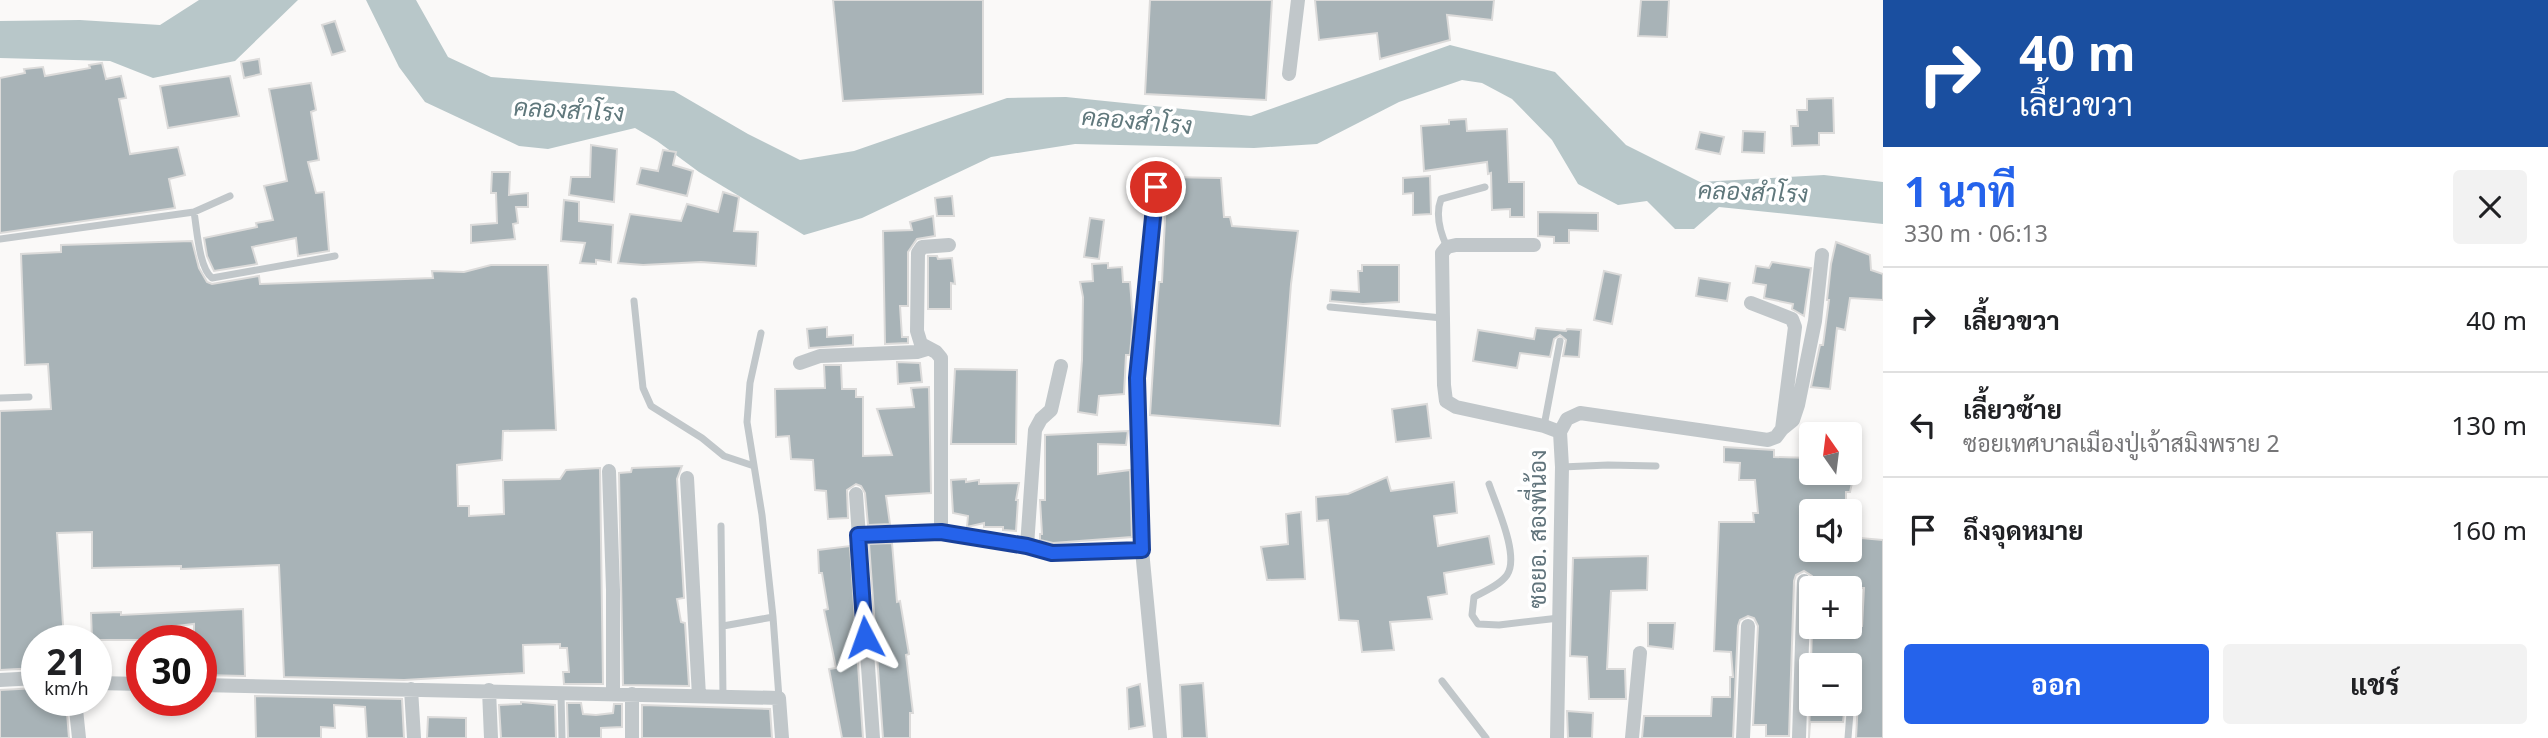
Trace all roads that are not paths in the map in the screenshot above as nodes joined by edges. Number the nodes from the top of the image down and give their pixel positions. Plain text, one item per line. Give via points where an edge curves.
1 (1298, 0) edge
2 (1289, 74) dead end
3 (1156, 187) dead end
4 (1485, 187) dead end
5 (230, 196) dead end
6 (194, 212) junction
7 (0, 239) edge
8 (949, 245) dead end
9 (1534, 245) dead end
10 (1447, 247) junction
11 (1822, 255) dead end
12 (335, 256) dead end
13 (634, 301) dead end
14 (1751, 303) dead end
15 (1330, 307) dead end
16 (1442, 318) junction
17 (761, 333) dead end
18 (1560, 341) dead end
19 (927, 349) junction
20 (800, 363) dead end
21 (1061, 366) dead end
22 (29, 397) dead end
23 (0, 398) edge
24 (1544, 426) junction
25 (1782, 429) junction
26 (1560, 432) junction
27 (754, 466) junction
28 (1656, 466) dead end
29 (1562, 467) junction
30 (609, 471) dead end
31 (687, 478) dead end
32 (1489, 484) dead end
33 (856, 494) dead end
34 (720, 527) dead end
35 (941, 532) junction
36 (858, 535) junction
37 (1027, 546) junction
38 (1142, 550) junction
39 (773, 617) junction
40 (1559, 618) junction
41 (723, 626) junction
42 (1748, 626) dead end
43 (1802, 639) edge
44 (1640, 653) dead end
45 (21, 679) edge
46 (0, 680) edge
47 (1442, 681) dead end
48 (217, 685) edge
49 (411, 689) junction
50 (489, 690) junction
51 (561, 691) junction
52 (613, 693) junction
53 (632, 694) junction
54 (699, 696) junction
55 (723, 697) junction
56 (779, 698) junction
57 (77, 716) edge
58 (1850, 716) edge
59 (79, 738) edge
60 (414, 738) edge
61 (491, 738) edge
62 (562, 738) edge
63 (632, 738) edge
64 (782, 738) edge
65 (873, 738) edge
66 (1160, 738) edge
67 (1486, 738) edge
68 (1557, 738) edge
69 (1632, 738) edge
70 (1743, 738) edge
71 (1799, 738) edge
72 (1849, 738) edge

1 - 2 street
3 - 38 street via 1137,378
4 - 10 lane via 1441,199 1438,217
5 - 6 lane
6 - 7 lane
6 - 12 lane via 203,264 212,278
8 - 19 street via 922,247 918,253 917,331
9 - 10 street
10 - 16 street, ซอยอ. สองพี่น้อง via 1441,253
11 - 25 street via 1815,321 1798,405 1793,419
13 - 27 lane via 643,388 651,406 724,456
14 - 25 street via 1792,319 1796,327
15 - 16 lane
16 - 24 street, ซอยอ. สองพี่น้อง via 1446,401
17 - 27 lane via 747,422
18 - 24 lane
19 - 20 street via 820,356
19 - 35 street via 941,358
21 - 37 street via 1051,410 1035,430
22 - 23 lane
24 - 26 street, ซอยอ. สองพี่น้อง
25 - 26 street via 1768,439 1580,413 1567,419
26 - 29 street, ซอยอ. สองพี่น้อง
27 - 39 lane
28 - 29 lane
29 - 40 street, ซอยอ. สองพี่น้อง
30 - 52 street
31 - 54 street
32 - 40 lane via 1506,530 1511,562 1507,575 1474,597 1472,615 1479,624 1500,625
33 - 36 street
34 - 41 lane
35 - 36 street
35 - 37 street
36 - 65 street
37 - 38 street via 1052,553
38 - 66 street
39 - 41 lane
39 - 56 lane
40 - 68 street, ซอยอ. สองพี่น้อง
41 - 55 lane
42 - 70 street
43 - 71 street
44 - 69 street
45 - 46 street
47 - 67 lane
48 - 49 street
49 - 50 street
49 - 60 street
50 - 51 street
50 - 61 street
51 - 52 street
51 - 62 lane
52 - 53 street
53 - 54 street
53 - 63 street
54 - 55 street
55 - 56 street
56 - 64 street
57 - 59 street
58 - 72 lane

